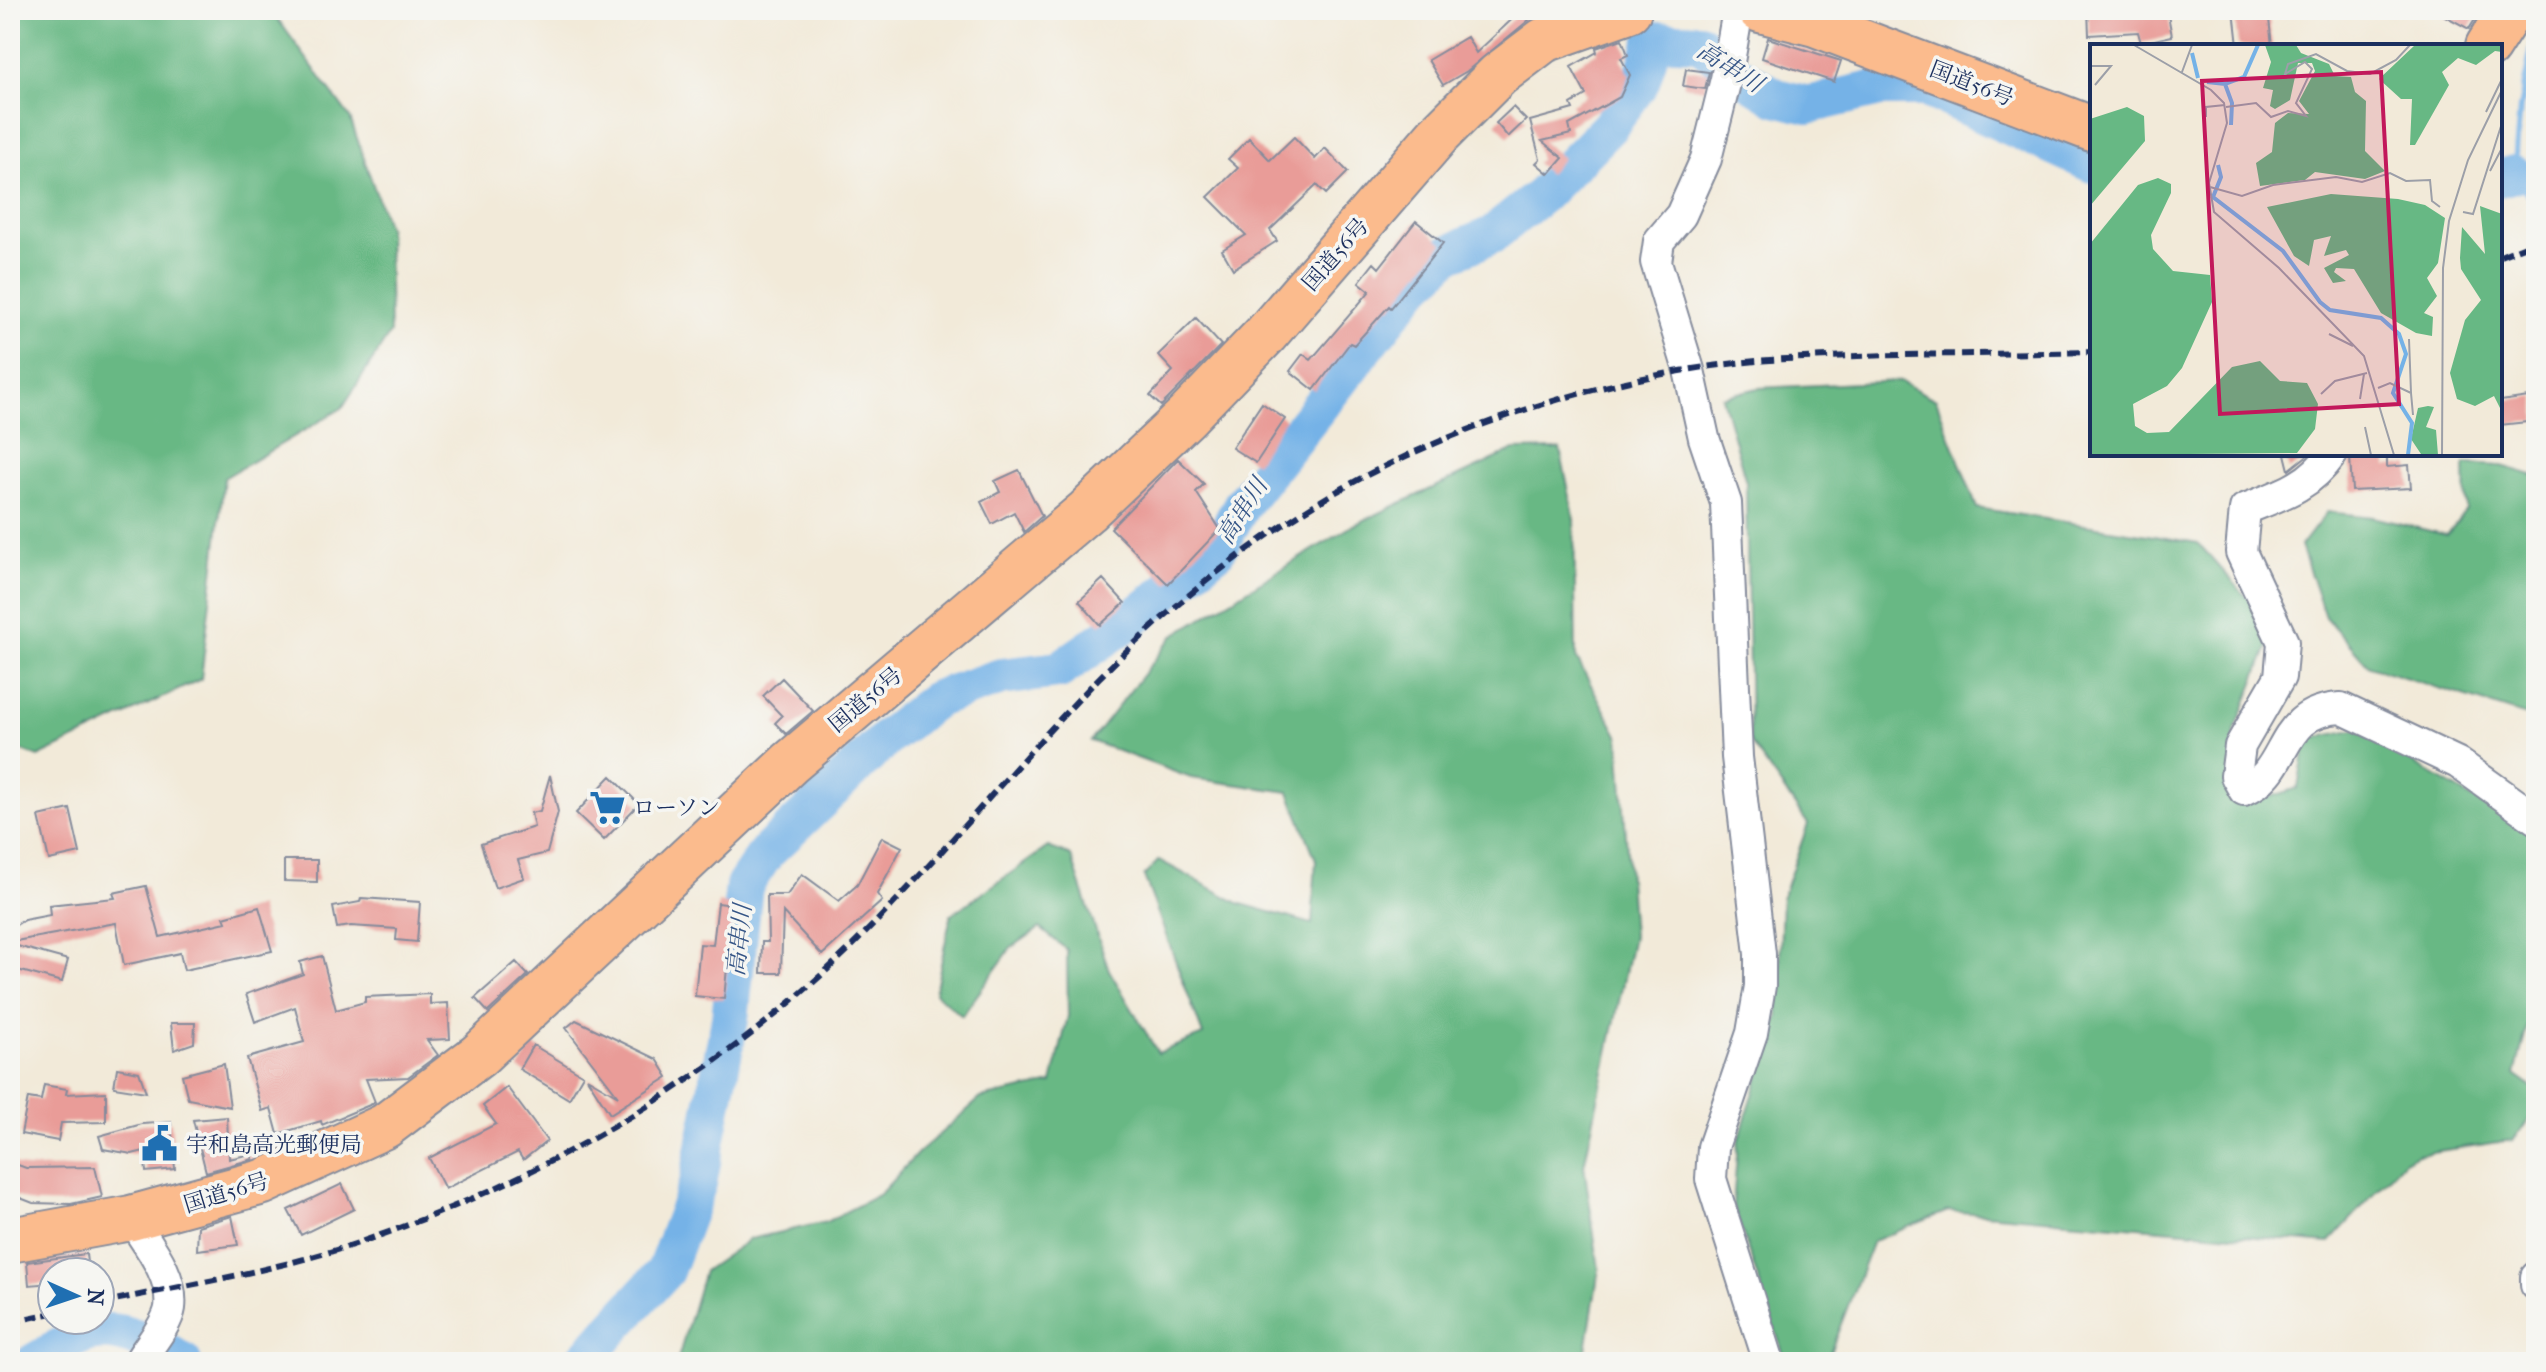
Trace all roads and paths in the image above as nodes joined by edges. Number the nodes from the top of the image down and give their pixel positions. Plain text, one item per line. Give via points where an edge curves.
1 (1629, 10) edge
2 (1738, 10) edge
3 (2511, 10) edge
4 (1746, 26) edge
5 (2489, 44) edge
6 (2090, 128) edge
7 (2331, 456) edge
8 (2536, 819) edge
9 (131, 1218) junction
10 (10, 1240) edge
11 (2536, 1277) edge
12 (2536, 1285) edge
13 (146, 1350) edge
14 (1769, 1362) edge

1 - 9 highway, 国道56号 via 1544,40 1498,75 1186,417 1087,511 790,763 479,1055 385,1126 339,1149 263,1182
2 - 4 street
3 - 5 highway
4 - 6 highway, 国道56号 via 1815,24
4 - 14 street via 1706,159 1681,215 1659,241 1656,262 1726,503 1737,757 1760,986 1752,1033 1713,1147 1711,1179
7 - 8 street via 2298,490 2245,509 2241,552 2283,642 2280,677 2240,746 2236,776 2244,790 2259,784 2300,720 2341,708 2458,763
9 - 10 highway, 国道56号
9 - 13 street via 158,1260 168,1289 170,1310
11 - 12 street

